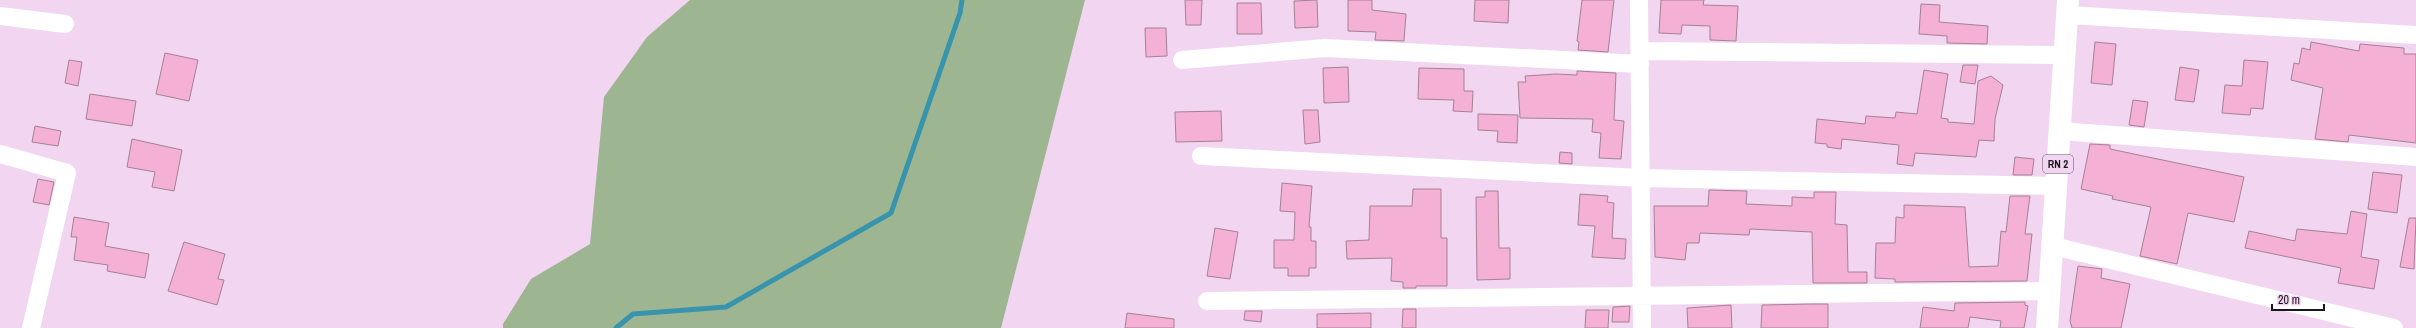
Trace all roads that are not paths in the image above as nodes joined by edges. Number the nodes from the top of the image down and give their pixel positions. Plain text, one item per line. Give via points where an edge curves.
1 (1639, 0) edge
2 (2068, 7) edge
3 (0, 16) edge
4 (65, 24) dead end
5 (2416, 35) edge
6 (2063, 55) junction
7 (1640, 57) junction
8 (1182, 60) dead end
9 (2059, 130) junction
10 (0, 154) edge
11 (1201, 156) dead end
12 (2416, 157) edge
13 (1641, 178) junction
14 (2057, 186) junction
15 (2053, 246) junction
16 (2049, 291) junction
17 (1642, 296) junction
18 (1207, 301) dead end
19 (31, 328) edge
20 (1642, 328) edge
21 (2047, 328) edge
22 (2394, 328) edge

1 - 7 street
2 - 5 street
2 - 6 highway, RN 2
3 - 4 street
6 - 7 street
6 - 9 highway, RN 2
7 - 8 street via 1325,48
7 - 13 street
9 - 12 street
9 - 14 highway, RN 2
10 - 19 street via 67,172
11 - 13 street
13 - 14 street
13 - 17 street
14 - 15 highway, RN 2
15 - 16 highway, RN 2
15 - 22 street
16 - 17 street
16 - 21 highway, RN 2
17 - 18 street
17 - 20 street

